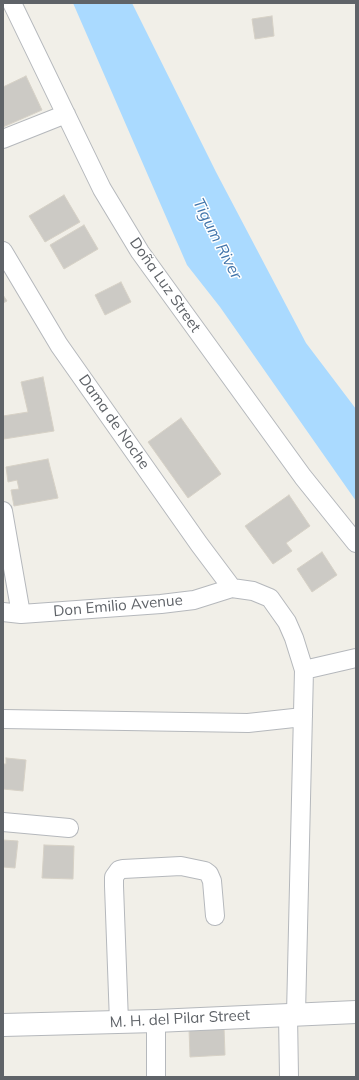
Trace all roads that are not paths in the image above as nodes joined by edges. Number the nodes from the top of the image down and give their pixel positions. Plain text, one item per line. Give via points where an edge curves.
1 (12, 3) edge
2 (66, 114) junction
3 (3, 139) edge
4 (3, 251) edge
5 (3, 511) edge
6 (356, 543) edge
7 (232, 588) junction
8 (12, 613) edge
9 (356, 658) edge
10 (304, 670) junction
11 (303, 717) junction
12 (3, 719) edge
13 (3, 822) edge
14 (69, 828) dead end
15 (215, 916) dead end
16 (356, 1012) edge
17 (292, 1014) junction
18 (156, 1021) junction
19 (119, 1022) junction
20 (3, 1025) edge
21 (156, 1077) edge
22 (289, 1077) edge

1 - 2 street, Doña Luz Street
2 - 3 street
2 - 6 street, Doña Luz Street via 102,189 140,252 304,477
4 - 7 street, Dama de Noche via 59,345
5 - 8 street
7 - 8 street, Don Emilio Avenue via 194,600 161,604
7 - 10 street via 253,591 270,598 289,627
9 - 10 street
10 - 11 street
11 - 12 street via 248,723
11 - 17 street
13 - 14 street
15 - 19 street via 212,881 205,871 181,866 119,870 114,877 114,886
16 - 17 street, M. H. del Pilar Street
17 - 18 street, M. H. del Pilar Street
17 - 22 street
18 - 19 street, M. H. del Pilar Street
18 - 21 street
19 - 20 street, M. H. del Pilar Street

